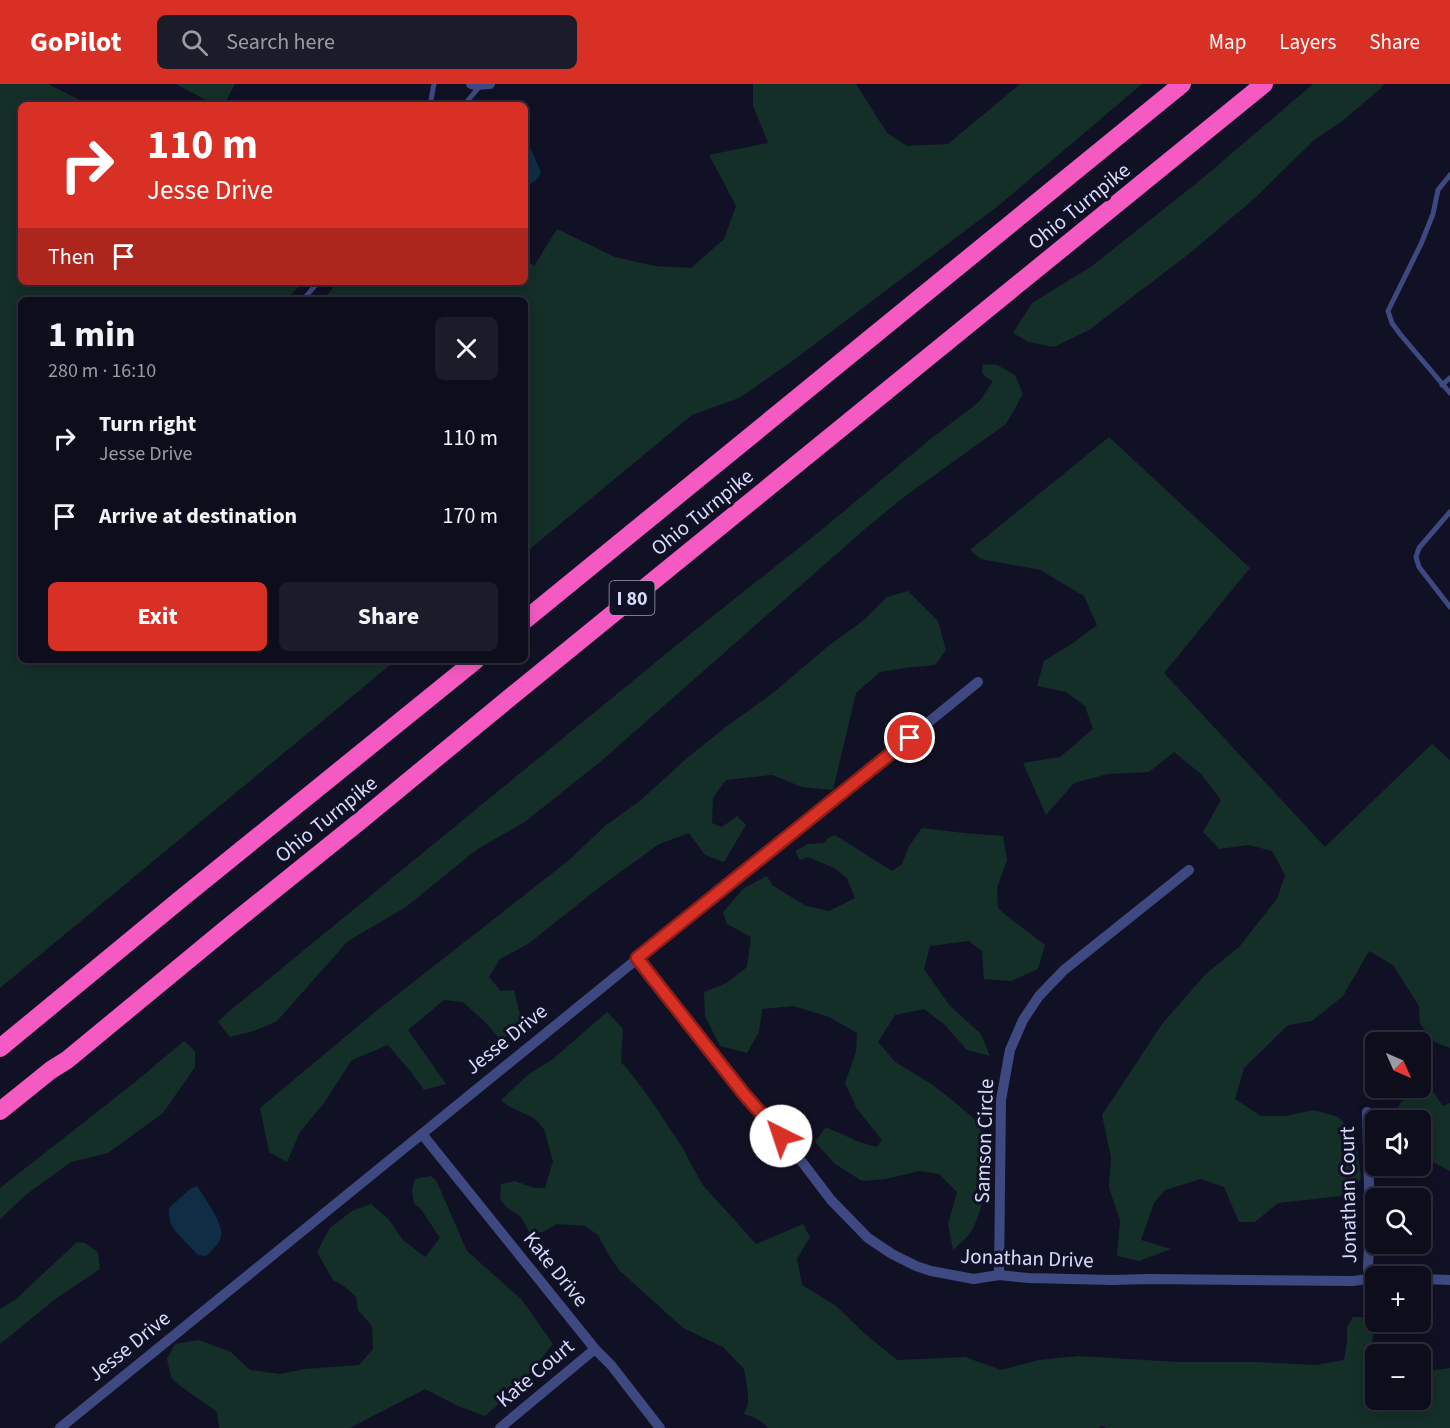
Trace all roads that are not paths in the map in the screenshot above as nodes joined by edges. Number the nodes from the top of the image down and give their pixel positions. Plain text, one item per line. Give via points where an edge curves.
1 (434, 84) edge
2 (481, 84) edge
3 (1182, 84) edge
4 (1264, 84) edge
5 (431, 102) edge
6 (466, 102) edge
7 (1450, 175) edge
8 (316, 285) edge
9 (306, 297) edge
10 (1450, 378) edge
11 (1442, 385) junction
12 (1450, 393) edge
13 (1450, 512) edge
14 (1450, 607) edge
15 (528, 618) edge
16 (472, 663) edge
17 (978, 682) dead end
18 (1189, 870) dead end
19 (637, 958) junction
20 (0, 1048) edge
21 (0, 1111) edge
22 (422, 1134) junction
23 (1369, 1176) edge
24 (1368, 1266) edge
25 (999, 1275) junction
26 (1365, 1279) edge
27 (1431, 1279) edge
28 (1450, 1280) edge
29 (595, 1349) junction
30 (60, 1428) edge
31 (500, 1428) edge
32 (660, 1428) edge

1 - 5 lane
2 - 6 lane
3 - 15 highway, Ohio Turnpike / I 80
4 - 21 highway, Ohio Turnpike / I 80
7 - 11 lane via 1438,190 1434,214 1388,310 1396,329
8 - 9 lane
10 - 11 lane
11 - 12 lane
13 - 14 lane via 1419,548 1416,557 1419,567
16 - 20 highway, Ohio Turnpike
17 - 19 street, Jesse Drive
18 - 25 street, Samson Circle via 1064,970 1023,1020 1010,1050 1001,1100
19 - 22 street, Jesse Drive
19 - 25 street, Jonathan Drive via 831,1200 868,1238 892,1254 931,1271 974,1279
22 - 29 street, Kate Drive
22 - 30 street, Jesse Drive
23 - 24 street, Jonathan Court
25 - 26 street, Jonathan Drive via 1112,1280
27 - 28 street
29 - 31 street, Kate Court
29 - 32 street, Kate Drive

